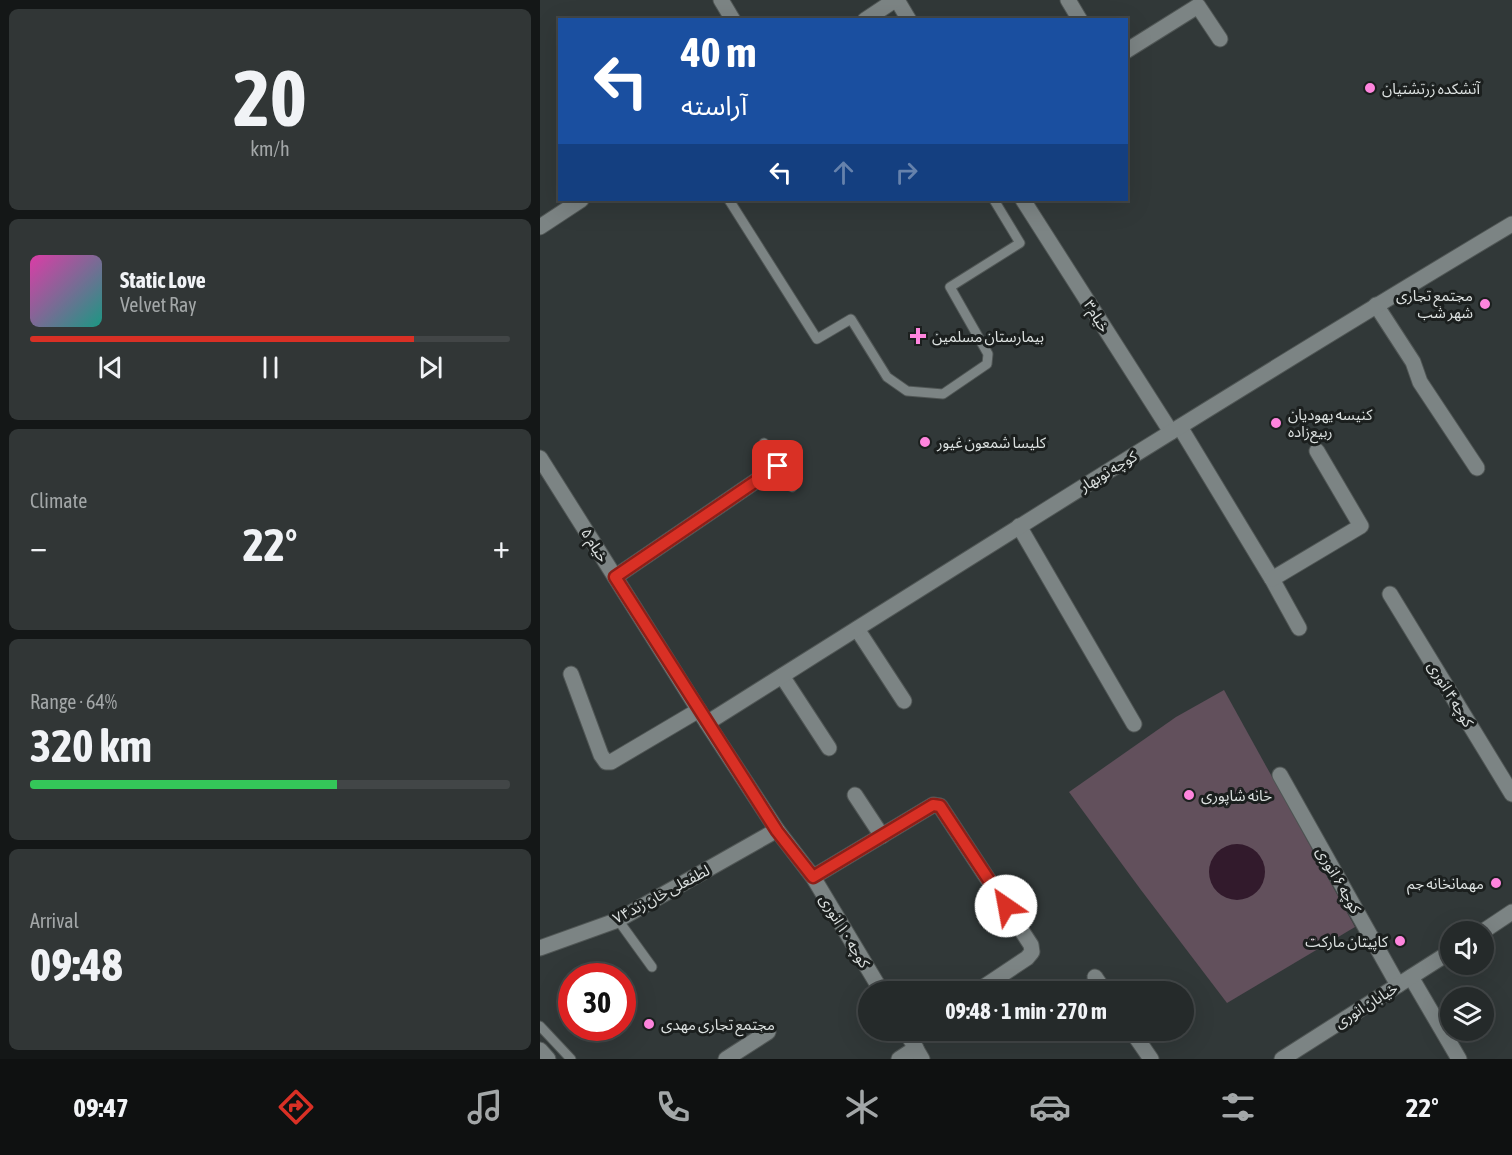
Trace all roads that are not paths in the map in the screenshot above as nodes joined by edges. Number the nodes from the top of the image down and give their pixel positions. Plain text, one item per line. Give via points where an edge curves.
1 (721, 0) edge
2 (896, 0) edge
3 (1068, 0) edge
4 (732, 18) edge
5 (868, 18) edge
6 (908, 18) edge
7 (1079, 18) edge
8 (1220, 39) dead end
9 (1128, 50) edge
10 (579, 201) edge
11 (730, 201) edge
12 (995, 201) edge
13 (1024, 201) edge
14 (1512, 224) edge
15 (540, 227) edge
16 (1376, 305) junction
17 (1176, 430) junction
18 (764, 443) dead end
19 (1317, 451) dead end
20 (540, 458) edge
21 (778, 466) junction
22 (1477, 468) dead end
23 (792, 487) dead end
24 (1018, 526) junction
25 (615, 577) junction
26 (1272, 579) junction
27 (1390, 594) dead end
28 (1299, 628) dead end
29 (857, 630) junction
30 (571, 674) dead end
31 (782, 676) junction
32 (904, 700) dead end
33 (699, 710) junction
34 (707, 723) junction
35 (1134, 724) dead end
36 (829, 748) dead end
37 (1280, 775) dead end
38 (1512, 794) edge
39 (855, 795) dead end
40 (777, 831) junction
41 (882, 836) junction
42 (813, 877) junction
43 (1512, 912) edge
44 (618, 920) junction
45 (1494, 924) edge
46 (540, 948) edge
47 (1440, 958) edge
48 (652, 967) dead end
49 (1095, 977) dead end
50 (875, 981) edge
51 (992, 981) edge
52 (1098, 981) edge
53 (1405, 981) junction
54 (540, 1026) edge
55 (768, 1032) dead end
56 (914, 1041) edge
57 (1139, 1041) edge
58 (540, 1050) edge
59 (548, 1059) edge
60 (571, 1059) edge
61 (726, 1059) edge
62 (899, 1059) edge
63 (1151, 1059) edge
64 (1281, 1059) edge
65 (1459, 1059) edge

1 - 4 street
2 - 5 street
2 - 6 street
3 - 7 street
8 - 9 street via 1198,6
10 - 15 street
11 - 12 lane via 817,339 851,319 887,377 907,391 943,394 987,364 988,354 950,287 1020,243
13 - 17 street, خیام۳
14 - 16 street, کوچه نوبهار
16 - 17 street, کوچه نوبهار
16 - 22 street via 1413,362 1420,382
17 - 24 street, کوچه نوبهار
17 - 26 street, خیام۳
18 - 21 lane
19 - 26 street via 1361,526
20 - 25 street, ۵ خیام
21 - 23 lane
21 - 25 street
24 - 29 street, کوچه نوبهار
24 - 35 street
25 - 33 street, ۵ خیام
26 - 28 street, خیام۳
27 - 38 street, کوچه ۴ انوری
29 - 31 street, کوچه نوبهار
29 - 32 street
30 - 33 street via 606,762
31 - 34 street, کوچه نوبهار
31 - 36 street
33 - 34 street, ۵ خیام
34 - 40 street, کوچه ۱۰ انوری
37 - 53 street, کوچه ۶ انوری
39 - 41 street
40 - 42 street, کوچه ۱۰ انوری
40 - 44 street, لطفعلی خان زند۷۴
41 - 42 street
41 - 51 street via 933,805 940,806 1031,945 1032,952 1027,958
42 - 50 street, کوچه ۱۰ انوری
43 - 45 street
44 - 46 street, لطفعلی خان زند۷۴
44 - 48 lane
47 - 53 street, خیابان انوری
49 - 52 street
53 - 64 street, خیابان انوری
53 - 65 street, کوچه ۶ انوری
54 - 60 lane
55 - 61 street
56 - 62 street
57 - 63 street
58 - 59 street

